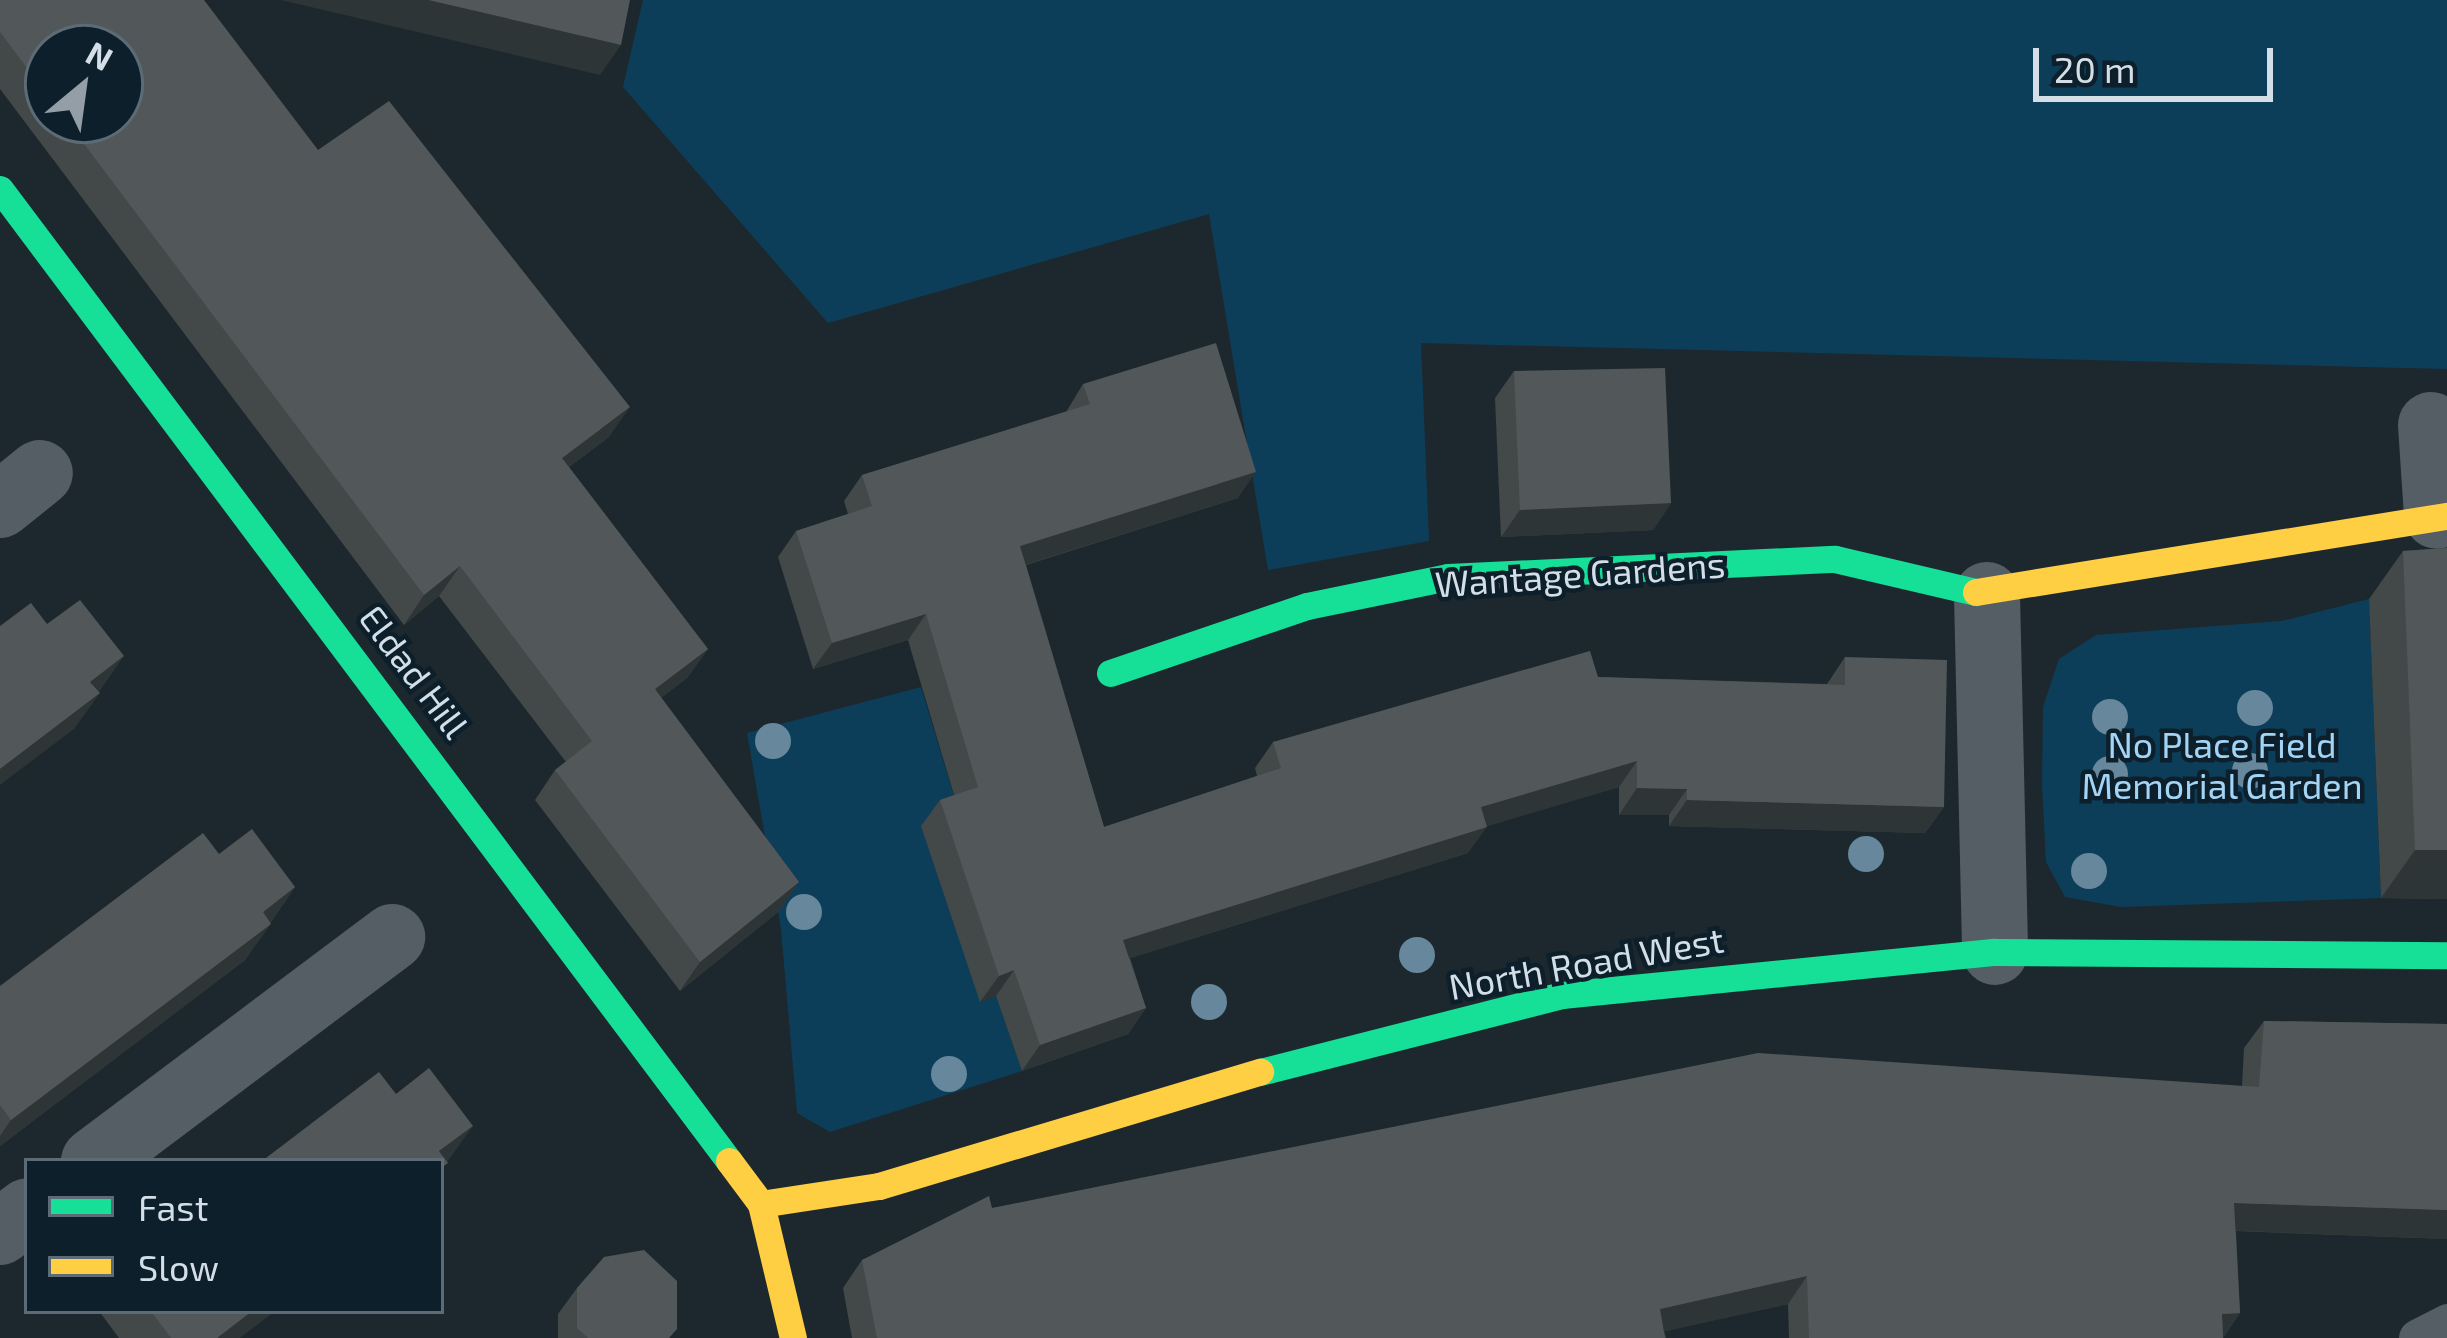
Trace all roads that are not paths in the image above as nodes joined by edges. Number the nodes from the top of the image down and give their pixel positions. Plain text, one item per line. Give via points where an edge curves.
1 (0, 189) edge
2 (2431, 425) dead end
3 (2442, 516) edge
4 (1987, 595) junction
5 (1111, 673) dead end
6 (392, 937) dead end
7 (1995, 952) junction
8 (2447, 955) edge
9 (98, 1158) edge
10 (761, 1204) junction
11 (2447, 1323) edge
12 (793, 1338) edge
13 (2418, 1338) edge

1 - 10 street, Eldad Hill
2 - 3 street, Wantage Gardens
3 - 4 street, Wantage Gardens
4 - 5 street, Wantage Gardens via 1834,559 1448,577 1306,607
4 - 7 street
6 - 9 street
7 - 8 street, North Road West
7 - 10 street, North Road West via 1562,995 1113,1108 879,1186
10 - 12 street
11 - 13 lane

